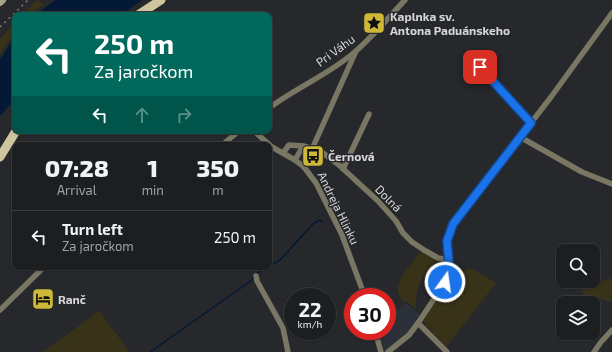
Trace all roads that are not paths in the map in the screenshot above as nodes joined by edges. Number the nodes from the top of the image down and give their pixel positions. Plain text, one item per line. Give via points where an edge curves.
1 (2, 0) edge
2 (161, 0) edge
3 (405, 0) edge
4 (0, 2) edge
5 (143, 12) edge
6 (612, 13) edge
7 (356, 51) junction
8 (480, 67) dead end
9 (272, 106) edge
10 (369, 114) dead end
11 (531, 123) junction
12 (14, 134) edge
13 (235, 134) edge
14 (257, 134) edge
15 (520, 137) junction
16 (226, 142) edge
17 (266, 142) edge
18 (303, 146) junction
19 (272, 147) edge
20 (313, 148) junction
21 (283, 153) junction
22 (0, 157) edge
23 (295, 160) junction
24 (304, 167) junction
25 (344, 169) junction
26 (612, 184) edge
27 (449, 260) junction
28 (41, 270) edge
29 (256, 276) dead end
30 (361, 288) edge
31 (0, 310) edge
32 (418, 323) junction
33 (612, 330) edge
34 (378, 340) edge
35 (288, 352) edge
36 (381, 352) edge
37 (388, 352) edge
38 (447, 352) edge
39 (594, 352) edge

1 - 4 street
2 - 5 main road
3 - 7 street, Pri Váhu
6 - 11 street
7 - 9 street, Pri Váhu
7 - 20 street
8 - 11 street
10 - 25 street
11 - 15 street
12 - 22 main road
13 - 16 street
14 - 17 street, Andreja Hlinku
15 - 26 street via 582,172
15 - 27 street via 453,224 447,241
18 - 20 street
18 - 21 street via 289,145
18 - 23 street
19 - 21 street, Andreja Hlinku
20 - 24 street
20 - 25 street, Dolná
21 - 23 street, Andreja Hlinku
23 - 24 street, Andreja Hlinku
24 - 30 street, Andreja Hlinku via 316,183 340,230
25 - 27 street, Dolná via 378,200 412,242 438,258
27 - 32 street via 450,275
28 - 31 street
29 - 35 street via 283,328
32 - 37 street
32 - 38 street
33 - 39 street
34 - 36 street

